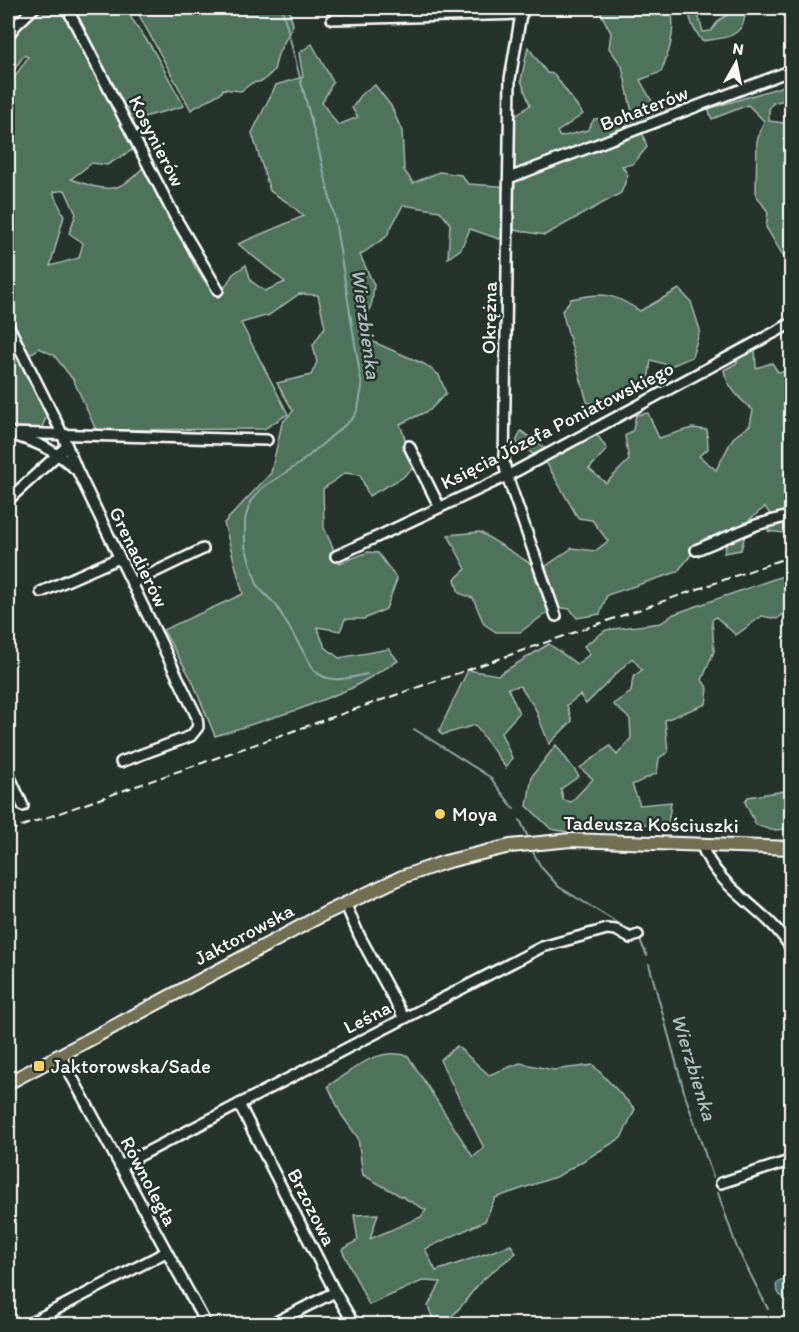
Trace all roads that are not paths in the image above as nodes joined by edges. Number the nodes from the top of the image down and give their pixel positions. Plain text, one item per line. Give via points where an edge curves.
1 (34, 8) edge
2 (67, 8) edge
3 (522, 10) edge
4 (332, 19) dead end
5 (8, 36) edge
6 (792, 70) edge
7 (509, 178) junction
8 (218, 290) dead end
9 (792, 323) edge
10 (8, 325) edge
11 (8, 433) edge
12 (63, 435) junction
13 (267, 440) dead end
14 (67, 446) junction
15 (409, 446) dead end
16 (58, 454) junction
17 (77, 470) junction
18 (507, 476) junction
19 (8, 500) edge
20 (439, 506) junction
21 (792, 515) edge
22 (203, 549) dead end
23 (696, 550) dead end
24 (336, 556) dead end
25 (119, 558) junction
26 (132, 583) junction
27 (41, 592) dead end
28 (556, 616) dead end
29 (121, 762) dead end
30 (8, 772) edge
31 (23, 806) dead end
32 (701, 844) junction
33 (510, 846) joint
34 (792, 848) edge
35 (345, 903) junction
36 (638, 935) dead end
37 (792, 950) edge
38 (404, 1018) junction
39 (60, 1055) junction
40 (8, 1083) edge
41 (239, 1104) junction
42 (792, 1160) edge
43 (120, 1167) junction
44 (721, 1183) dead end
45 (166, 1252) junction
46 (335, 1292) junction
47 (28, 1324) edge
48 (206, 1324) edge
49 (272, 1324) edge
50 (354, 1324) edge

1 - 5 street
2 - 8 street, Kosynierów
3 - 4 street, Okrężna
3 - 7 street, Okrężna via 510,79
6 - 7 street, Bohaterów
7 - 18 street, Okrężna via 504,462
9 - 18 street, Księcia Józefa Poniatowskiego
10 - 12 street, Grenadierów
11 - 12 street
11 - 16 street
12 - 13 street
12 - 14 street, Grenadierów
14 - 16 street
14 - 17 street, Grenadierów
15 - 20 street
16 - 17 street
16 - 19 street
17 - 25 street, Grenadierów
18 - 20 street, Księcia Józefa Poniatowskiego
18 - 28 street, Okrężna
20 - 24 street, Księcia Józefa Poniatowskiego
21 - 23 street
22 - 26 street
25 - 26 street, Grenadierów
25 - 27 street
26 - 29 street, Grenadierów via 197,717 198,727 191,736
30 - 31 street
32 - 33 main road, Tadeusza Kościuszki via 571,840
32 - 34 main road, Tadeusza Kościuszki
32 - 37 street via 715,871 780,933
33 - 35 main road, Jaktorowska via 428,867
35 - 38 street
35 - 39 main road, Jaktorowska
36 - 38 street, Leśna via 630,938 607,929 542,947
38 - 41 street, Leśna
39 - 40 main road, Jaktorowska
39 - 43 street, Równoległa
41 - 43 street, Leśna
41 - 46 street, Brzozowa
42 - 44 street
43 - 45 street, Równoległa
45 - 47 street
45 - 48 street, Równoległa
46 - 49 street
46 - 50 street, Brzozowa

